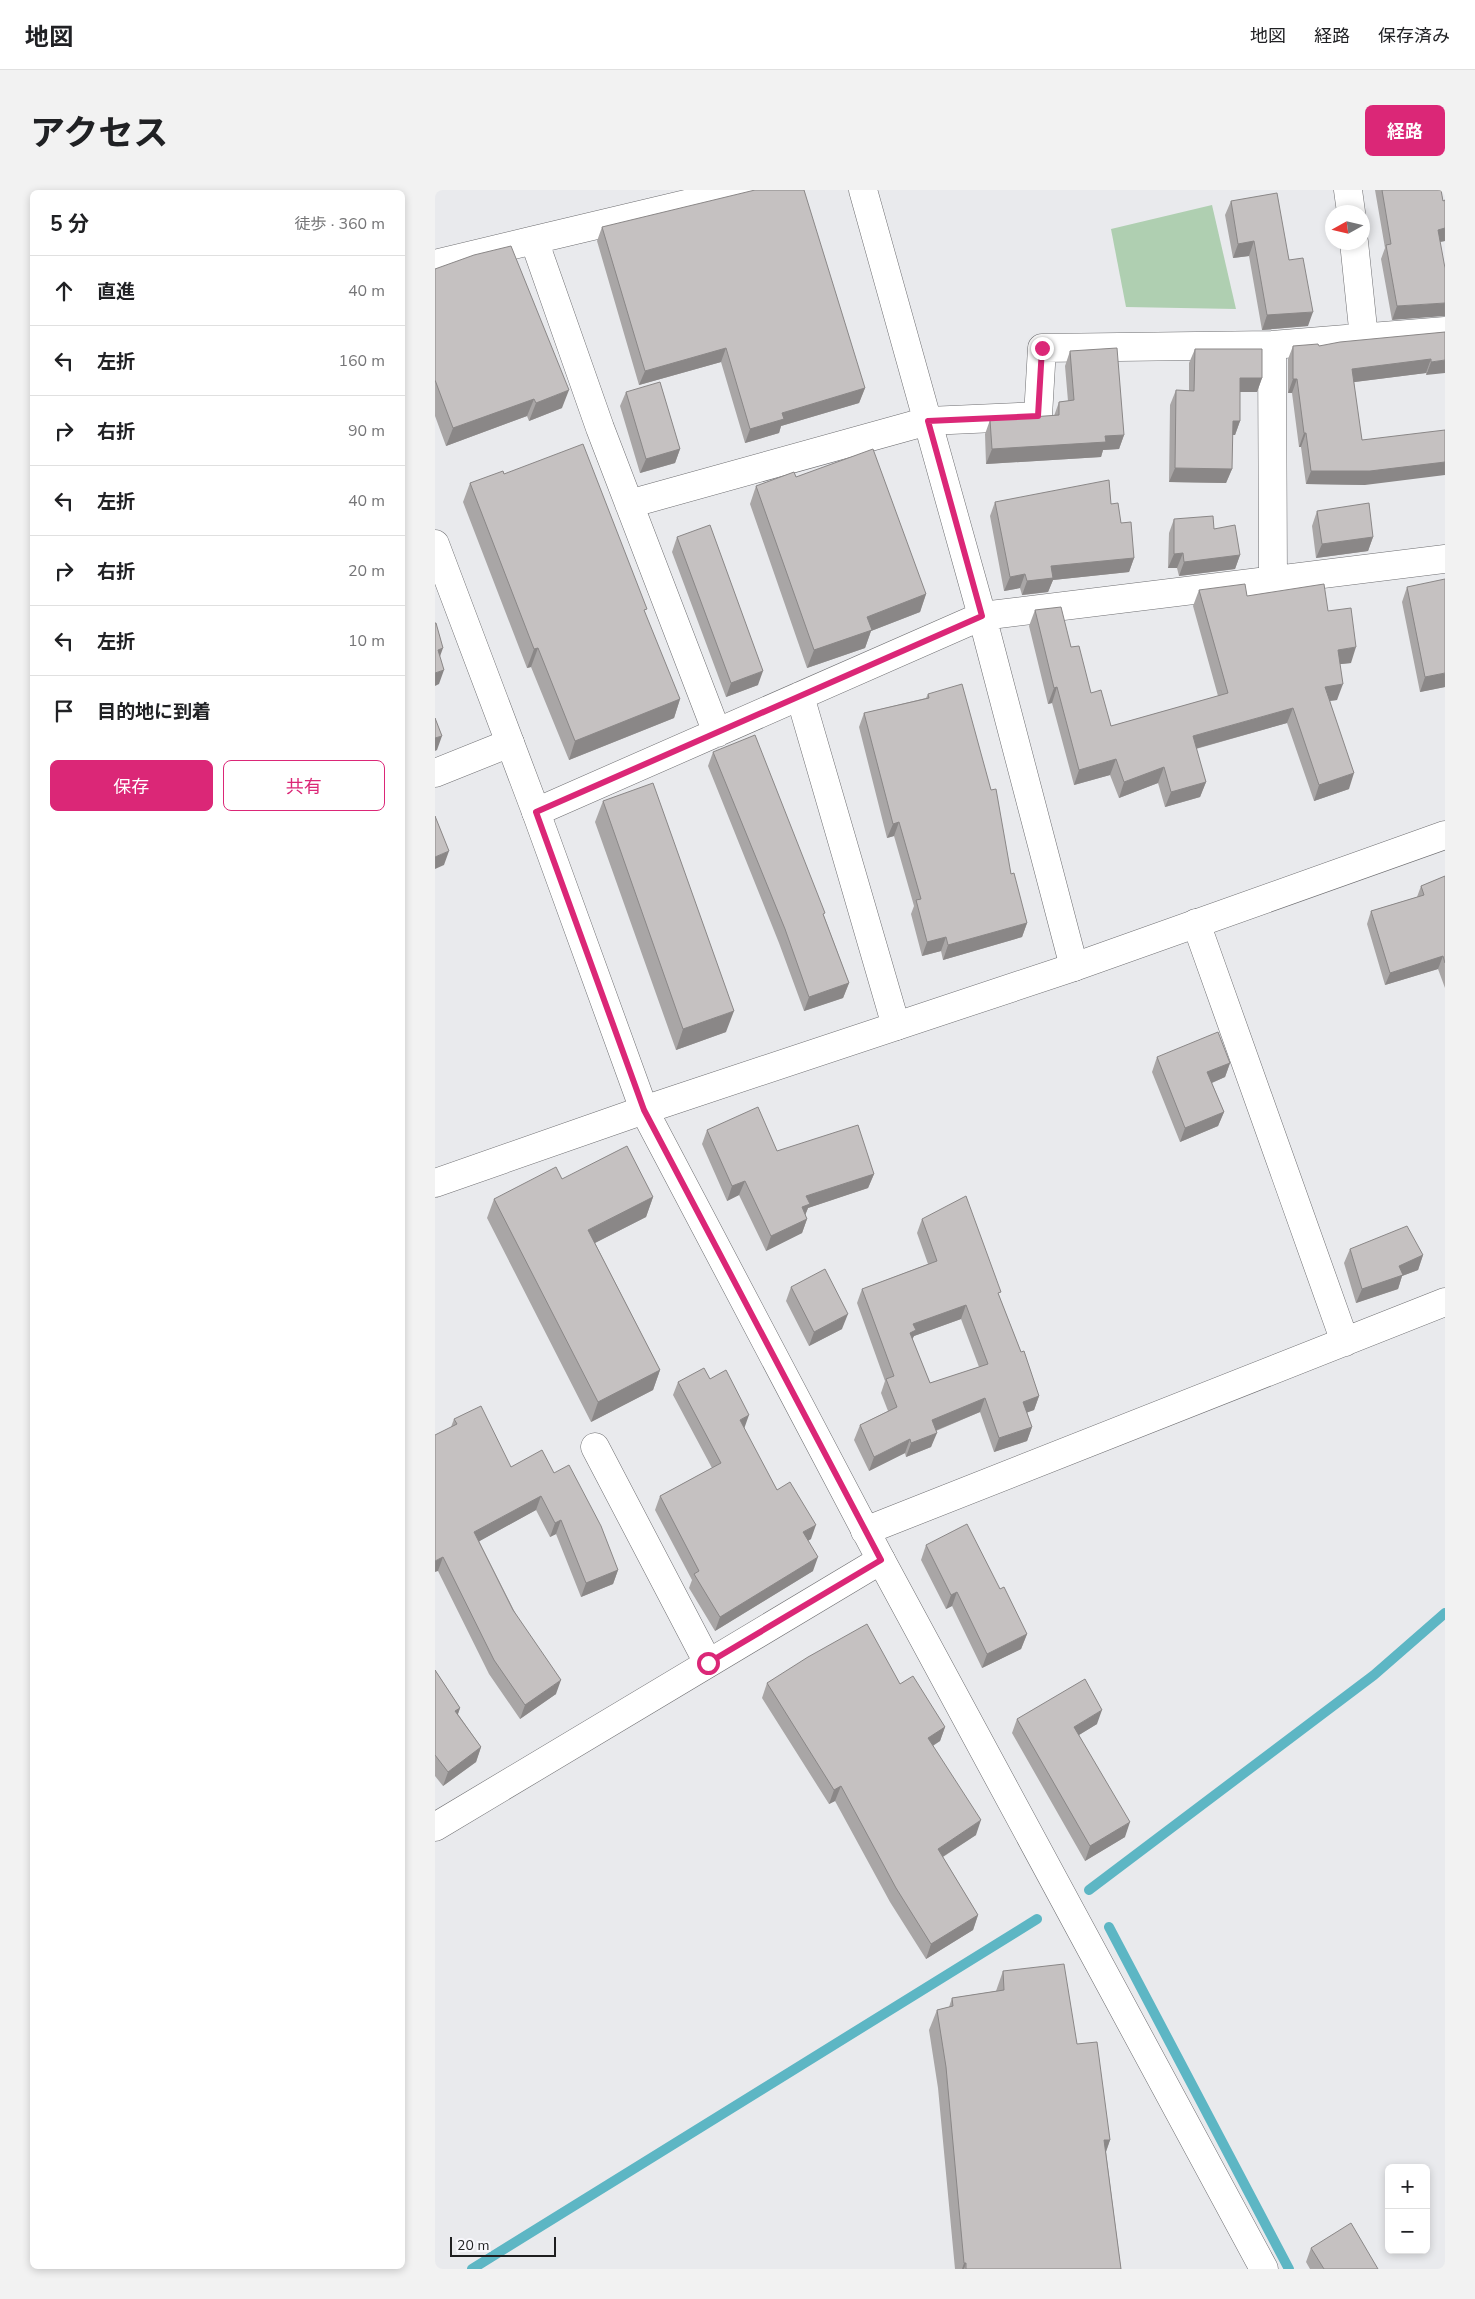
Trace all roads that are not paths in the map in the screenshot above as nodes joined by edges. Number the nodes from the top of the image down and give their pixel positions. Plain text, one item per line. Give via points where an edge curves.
1 (745, 190) edge
2 (863, 190) edge
3 (1349, 190) edge
4 (1350, 205) edge
5 (534, 240) junction
6 (1355, 250) edge
7 (435, 264) edge
8 (1445, 331) edge
9 (1364, 338) junction
10 (1272, 345) junction
11 (928, 421) junction
12 (629, 504) junction
13 (435, 544) edge
14 (1445, 559) edge
15 (1273, 580) junction
16 (982, 616) junction
17 (800, 696) junction
18 (717, 732) junction
19 (511, 743) junction
20 (435, 773) edge
21 (536, 812) junction
22 (1445, 835) edge
23 (1196, 923) junction
24 (1074, 967) junction
25 (896, 1026) junction
26 (644, 1110) junction
27 (435, 1182) edge
28 (1445, 1302) edge
29 (1345, 1342) junction
30 (595, 1447) dead end
31 (865, 1530) junction
32 (881, 1560) junction
33 (708, 1663) junction
34 (438, 1819) edge
35 (1264, 2269) edge

1 - 5 street
2 - 11 street
3 - 4 street
5 - 7 street
5 - 12 street
6 - 9 street
8 - 9 street
9 - 10 street
10 - 11 street via 1042,348 1038,416
10 - 15 street
11 - 12 street
11 - 16 street
12 - 18 street
13 - 19 street
14 - 15 street
15 - 16 street
16 - 17 street
16 - 24 street
17 - 18 street
17 - 25 street
18 - 21 street
19 - 20 street
19 - 21 street
21 - 26 street
22 - 23 street
23 - 24 street
23 - 29 street
24 - 25 street
25 - 26 street
26 - 27 street
26 - 31 street
28 - 29 street
29 - 31 street
30 - 33 street
31 - 32 street
32 - 33 street
32 - 35 street
33 - 34 street

